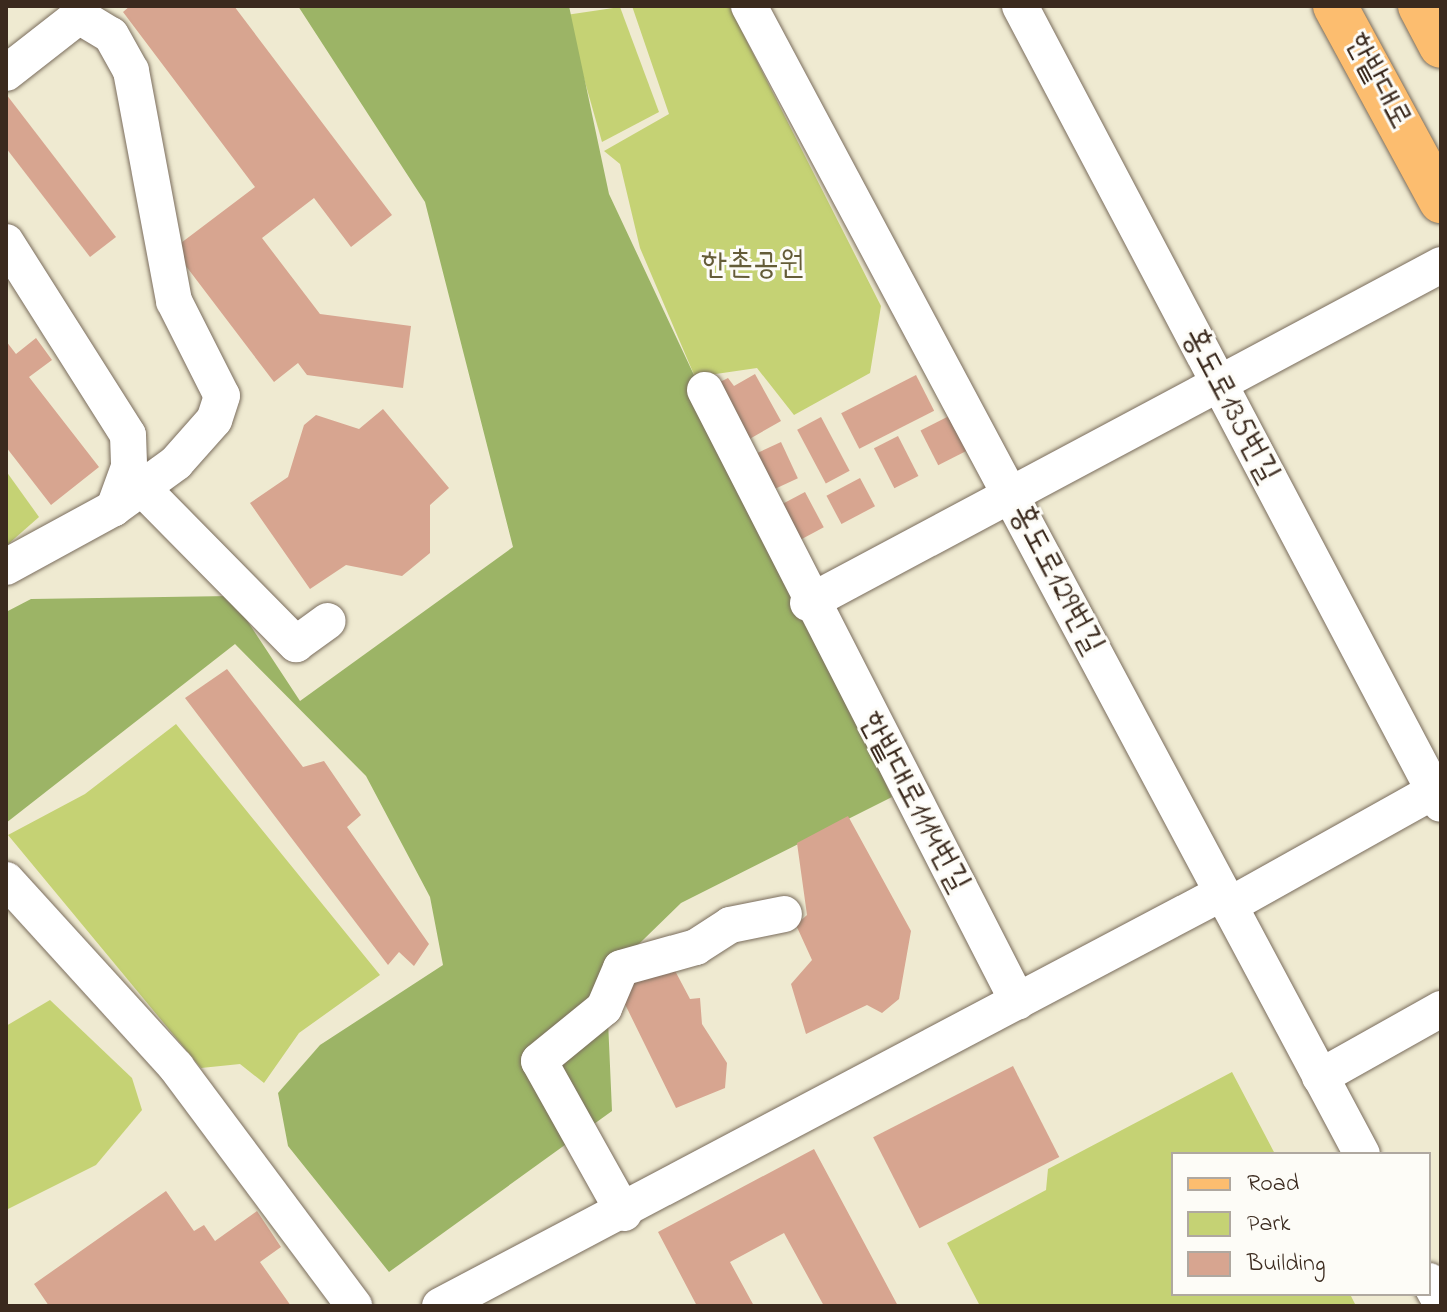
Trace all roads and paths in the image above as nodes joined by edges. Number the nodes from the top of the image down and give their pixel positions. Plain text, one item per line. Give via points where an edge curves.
1 (749, 6) edge
2 (1020, 6) edge
3 (1335, 6) edge
4 (1420, 6) edge
5 (1441, 46) edge
6 (6, 73) edge
7 (1441, 201) edge
8 (6, 242) edge
9 (1441, 265) edge
10 (1217, 385) junction
11 (705, 390) dead end
12 (127, 498) junction
13 (1012, 500) junction
14 (6, 567) edge
15 (808, 603) junction
16 (328, 621) dead end
17 (1439, 794) edge
18 (6, 880) edge
19 (1226, 899) junction
20 (784, 914) dead end
21 (1018, 1002) junction
22 (1441, 1009) edge
23 (1320, 1077) junction
24 (1361, 1152) edge
25 (624, 1213) junction
26 (1431, 1285) edge
27 (1441, 1303) edge
28 (354, 1306) edge
29 (440, 1306) edge

1 - 13 street, 홍도로129번길
2 - 10 street, 홍도로135번길
3 - 7 main road, 한밭대로
4 - 5 main road
6 - 12 street via 79,16 111,35 131,71 140,139 159,192 166,274 222,396 197,441
8 - 12 street via 128,435
9 - 10 street
10 - 13 street
10 - 17 street, 홍도로135번길
11 - 15 street, 한밭대로1114번길
12 - 14 street
12 - 16 street via 296,644
13 - 15 street
13 - 19 street, 홍도로129번길
15 - 21 street, 한밭대로1114번길
17 - 19 street
18 - 28 street via 176,1067
19 - 21 street
19 - 23 street, 홍도로129번길
20 - 25 street via 730,925 696,947 621,968 604,1008 539,1061
21 - 25 street
22 - 23 street
23 - 24 street, 홍도로129번길
25 - 29 street
26 - 27 street

